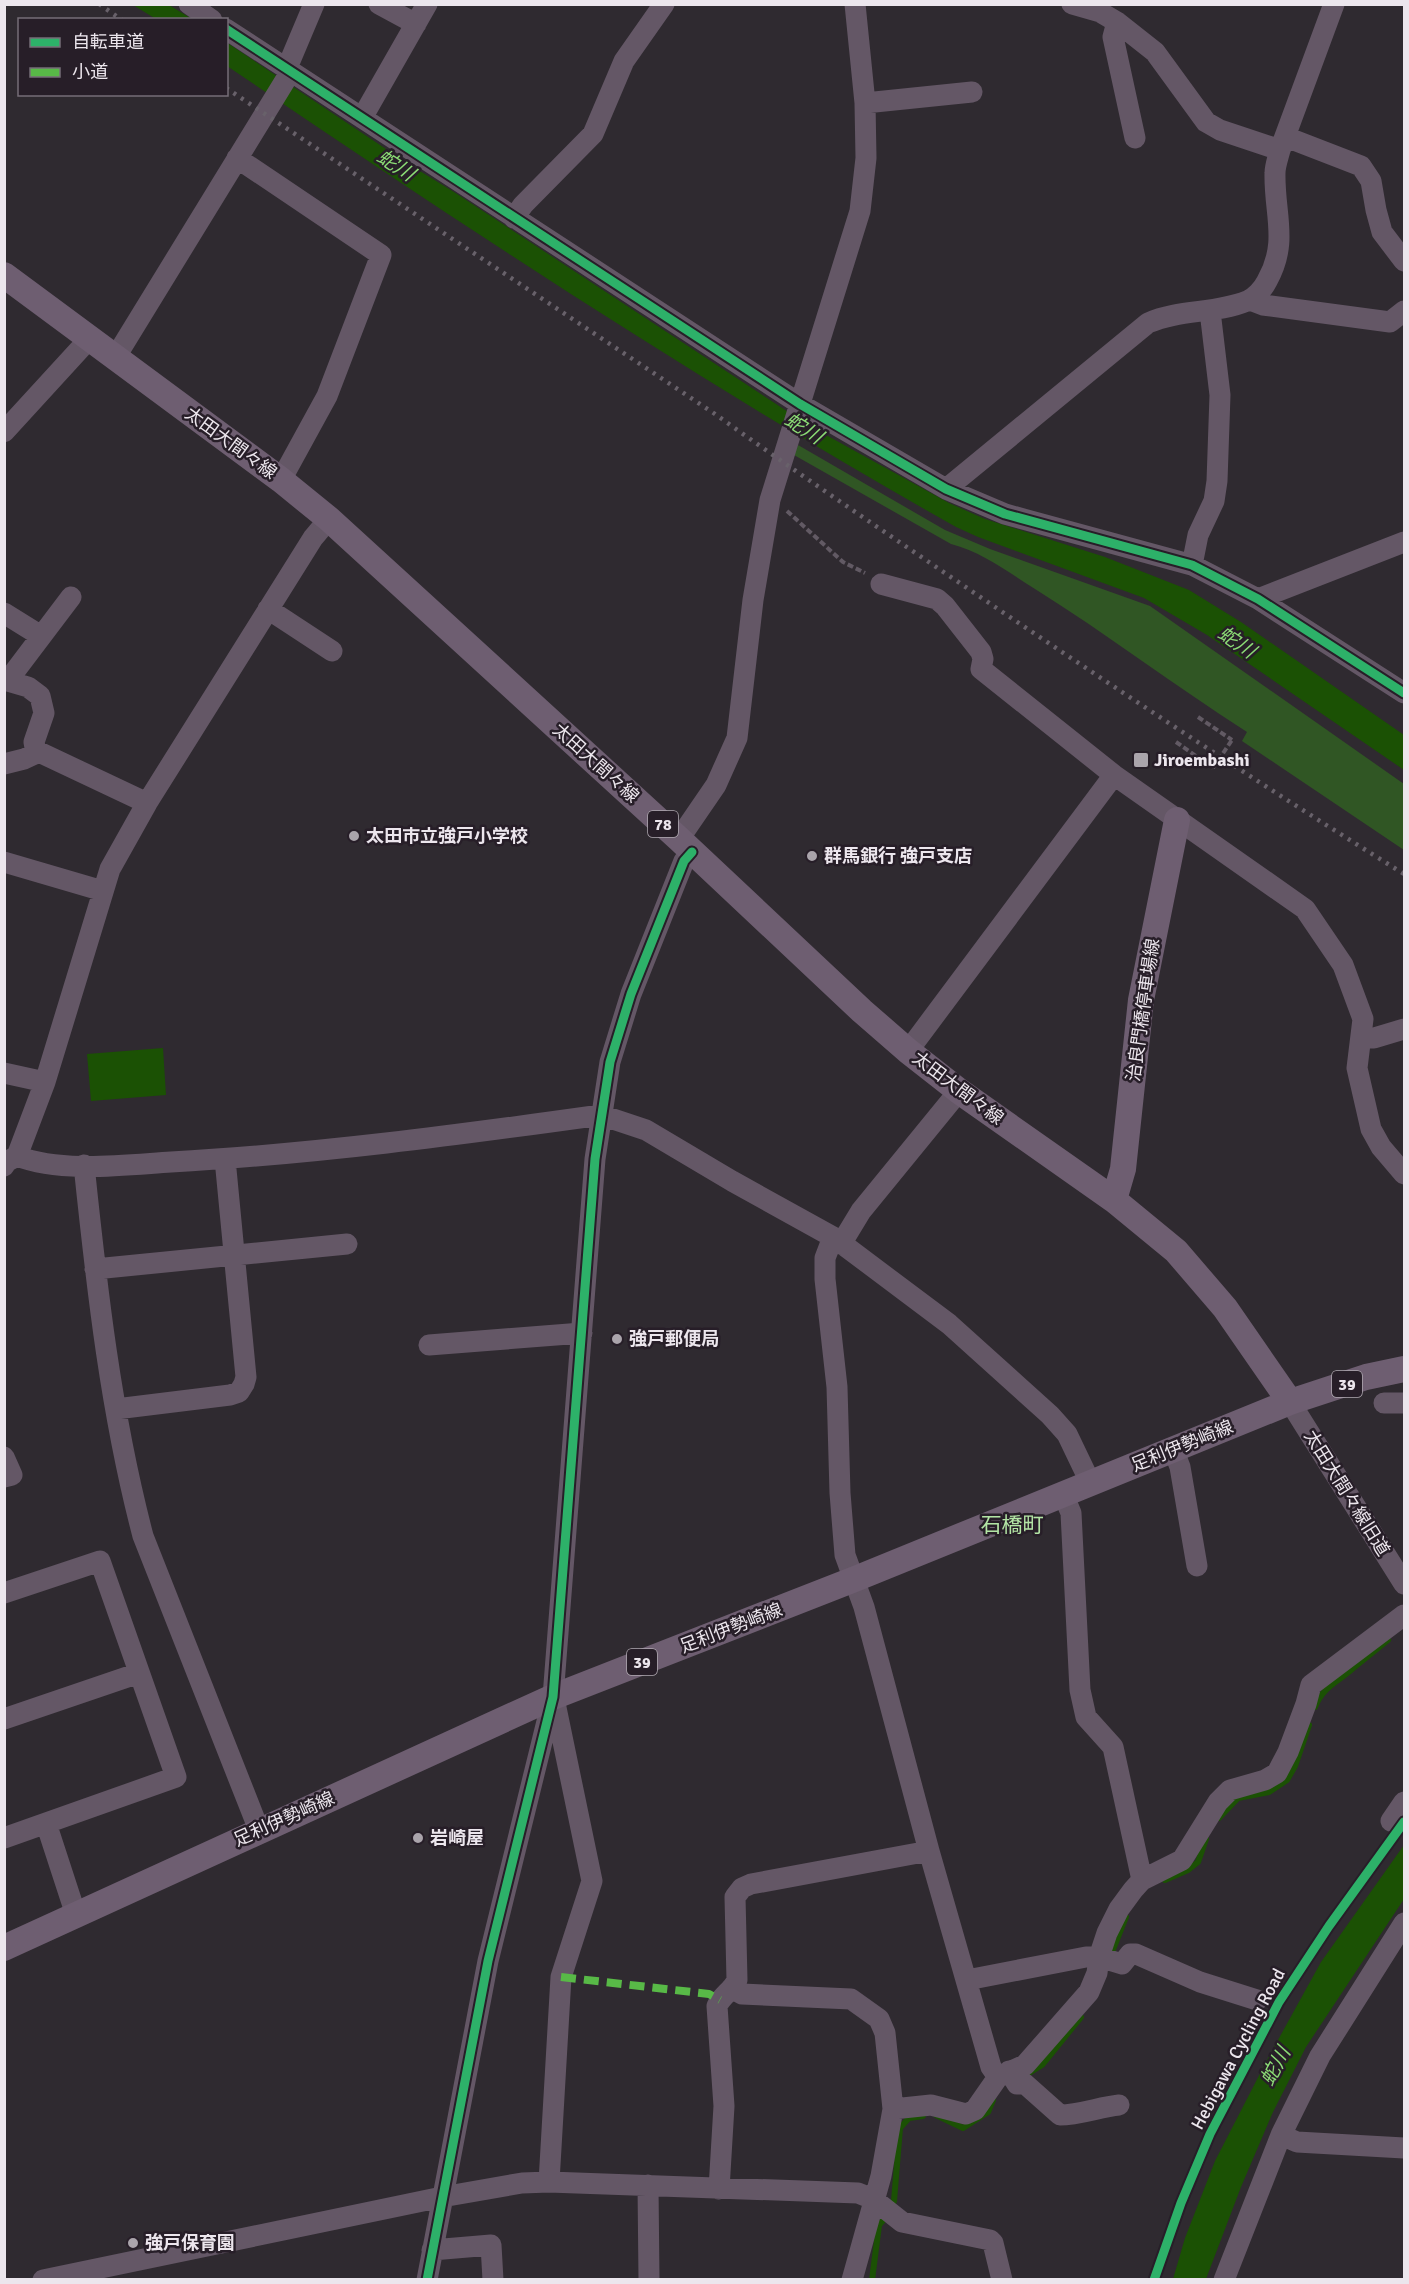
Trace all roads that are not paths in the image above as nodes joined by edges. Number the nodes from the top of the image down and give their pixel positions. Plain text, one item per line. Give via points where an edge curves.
1 (189, 4) edge
2 (314, 4) edge
3 (379, 4) edge
4 (427, 4) edge
5 (664, 4) edge
6 (855, 4) edge
7 (1072, 4) edge
8 (1334, 4) edge
9 (210, 18) edge
10 (1117, 22) junction
11 (416, 24) junction
12 (228, 30) edge
13 (288, 72) junction
14 (972, 92) dead end
15 (865, 103) junction
16 (362, 118) junction
17 (1135, 138) dead end
18 (1283, 143) junction
19 (237, 158) junction
20 (513, 218) junction
21 (1404, 261) edge
22 (4, 274) edge
23 (1250, 300) junction
24 (1210, 311) junction
25 (1404, 311) edge
26 (90, 338) junction
27 (115, 358) junction
28 (799, 408) junction
29 (4, 432) edge
30 (281, 480) junction
31 (946, 489) junction
32 (329, 519) junction
33 (1404, 542) edge
34 (1192, 565) junction
35 (881, 584) road end
36 (71, 597) dead end
37 (1258, 599) junction
38 (268, 609) junction
39 (4, 613) edge
40 (41, 636) junction
41 (332, 651) dead end
42 (7, 680) edge
43 (1404, 693) edge
44 (36, 753) junction
45 (4, 764) edge
46 (1114, 775) junction
47 (147, 803) junction
48 (1177, 820) junction
49 (685, 845) junction
50 (4, 862) edge
51 (103, 891) junction
52 (1404, 1029) edge
53 (1362, 1038) junction
54 (908, 1051) junction
55 (4, 1073) edge
56 (45, 1082) junction
57 (959, 1092) junction
58 (601, 1115) junction
59 (225, 1160) junction
60 (11, 1161) edge
61 (84, 1165) junction
62 (1404, 1174) edge
63 (1114, 1200) junction
64 (837, 1240) junction
65 (347, 1244) dead end
66 (234, 1255) junction
67 (95, 1269) junction
68 (582, 1333) junction
69 (429, 1345) dead end
70 (1404, 1369) edge
71 (1290, 1402) junction
72 (116, 1409) junction
73 (1173, 1449) junction
74 (4, 1457) edge
75 (4, 1478) edge
76 (1090, 1482) junction
77 (1063, 1494) junction
78 (1197, 1566) dead end
79 (855, 1579) junction
80 (1404, 1584) edge
81 (4, 1593) edge
82 (1404, 1615) edge
83 (139, 1672) junction
84 (553, 1697) junction
85 (4, 1719) edge
86 (1404, 1802) edge
87 (1391, 1821) dead end
88 (46, 1823) junction
89 (259, 1830) junction
90 (4, 1838) edge
91 (929, 1851) junction
92 (1142, 1880) junction
93 (76, 1915) junction
94 (1404, 1923) edge
95 (4, 1948) edge
96 (1099, 1957) junction
97 (967, 1980) junction
98 (733, 1989) junction
99 (1257, 2000) dead end
100 (1008, 2078) junction
101 (1119, 2105) dead end
102 (893, 2109) junction
103 (1289, 2138) junction
104 (1404, 2148) edge
105 (549, 2182) junction
106 (648, 2185) junction
107 (719, 2188) junction
108 (442, 2197) junction
109 (873, 2199) junction
110 (432, 2250) junction
111 (43, 2280) edge
112 (427, 2280) edge
113 (493, 2280) edge
114 (649, 2280) edge
115 (852, 2280) edge
116 (1002, 2280) edge
117 (1224, 2280) edge

1 - 9 street
2 - 13 street
3 - 11 street
4 - 11 street
5 - 20 street via 624,61 593,134
6 - 15 street
7 - 10 street
8 - 18 street
10 - 17 street via 1113,37
10 - 18 street via 1155,52 1206,122 1220,130
11 - 16 street
12 - 13 street
13 - 16 street
13 - 19 street
14 - 15 street
15 - 28 street via 866,158 860,211
16 - 20 street
18 - 21 street via 1361,166 1371,181 1382,232
18 - 23 street via 1275,172 1279,250 1273,270
19 - 27 street
19 - 30 street via 381,255 327,396
20 - 28 street
22 - 26 main road, 太田大間々線 / 78
23 - 24 street
23 - 25 street via 1390,322
24 - 31 street via 1182,313 1148,323
24 - 34 street via 1220,395 1217,481
26 - 27 main road, 太田大間々線 / 78
26 - 29 street
27 - 30 main road, 太田大間々線 / 78
28 - 31 street
28 - 49 street via 770,500 753,600 737,738
30 - 32 main road, 太田大間々線 / 78
31 - 34 street via 1005,514
32 - 38 street via 313,537
32 - 49 main road, 太田大間々線 / 78
33 - 37 street
34 - 37 street
35 - 46 street via 937,599 981,652 981,669
36 - 40 street
37 - 43 street
38 - 41 street
38 - 47 street
39 - 40 street
40 - 42 street
42 - 44 street via 40,696 44,713 34,742
44 - 45 street
44 - 47 street
46 - 48 street
46 - 54 street
47 - 51 street via 110,869
48 - 53 street via 1305,909 1343,965 1363,1019
48 - 63 main road, 治良門橋停車場線 via 1141,1000 1123,1169
49 - 54 main road, 太田大間々線 / 78
49 - 58 street via 684,861 631,994 610,1062
50 - 51 street
51 - 56 street
52 - 53 street
53 - 62 street via 1356,1068 1371,1128
54 - 57 main road, 太田大間々線 / 78
55 - 56 street
56 - 60 street
57 - 63 main road, 太田大間々線 / 78
57 - 64 street
58 - 59 street via 327,1151
58 - 64 street via 646,1130
58 - 68 street
59 - 61 street
59 - 66 street
60 - 61 street
61 - 67 street
63 - 71 main road, 太田大間々線 / 78 via 1176,1251 1199,1276
64 - 76 street via 949,1324 1050,1415 1066,1434
64 - 79 street via 825,1258 825,1279 837,1387 843,1538
65 - 66 street
66 - 67 street
66 - 72 street via 246,1377 238,1392
67 - 72 street
68 - 69 street
68 - 84 street
70 - 71 main road, 足利伊勢崎線 / 39
71 - 73 main road, 足利伊勢崎線 / 39
71 - 80 street, 太田大間々線旧道
72 - 89 street via 143,1536
73 - 76 main road, 足利伊勢崎線 / 39
73 - 78 street via 1180,1467
74 - 75 street via 12,1475
76 - 77 main road, 足利伊勢崎線 / 39
77 - 79 main road, 足利伊勢崎線 / 39
77 - 92 street via 1071,1513 1080,1690 1086,1717 1113,1747
79 - 84 main road, 足利伊勢崎線 / 39
79 - 91 street
81 - 83 street via 100,1561
82 - 92 street via 1311,1685 1277,1773 1230,1790 1218,1802 1182,1860
83 - 85 street
83 - 88 street via 176,1778
84 - 89 main road, 足利伊勢崎線 / 39
84 - 105 street via 592,1881 561,1977
84 - 108 street via 488,1961
86 - 87 street
88 - 90 street
88 - 93 street
89 - 93 main road, 足利伊勢崎線 / 39
91 - 97 street
91 - 98 street via 742,1888 735,1897
92 - 96 street via 1119,1909
93 - 95 main road, 足利伊勢崎線 / 39
94 - 103 street via 1320,2056
96 - 97 street
96 - 99 street via 1122,1964 1130,1954 1136,1954 1200,1982
96 - 100 street via 1089,1992 1025,2065
97 - 100 street via 991,2067
98 - 102 street via 742,1994 851,1999 879,2019 885,2032
98 - 107 street via 717,2006 724,2106
100 - 101 street via 1024,2084 1060,2115
100 - 102 street via 966,2114 931,2105
102 - 109 street
103 - 104 street
103 - 117 street
105 - 106 street
105 - 108 street
106 - 107 street
106 - 114 street
107 - 109 street via 858,2193
108 - 110 street
108 - 111 street
109 - 115 street
109 - 116 street via 902,2222 990,2240
110 - 112 street
110 - 113 street via 491,2245

